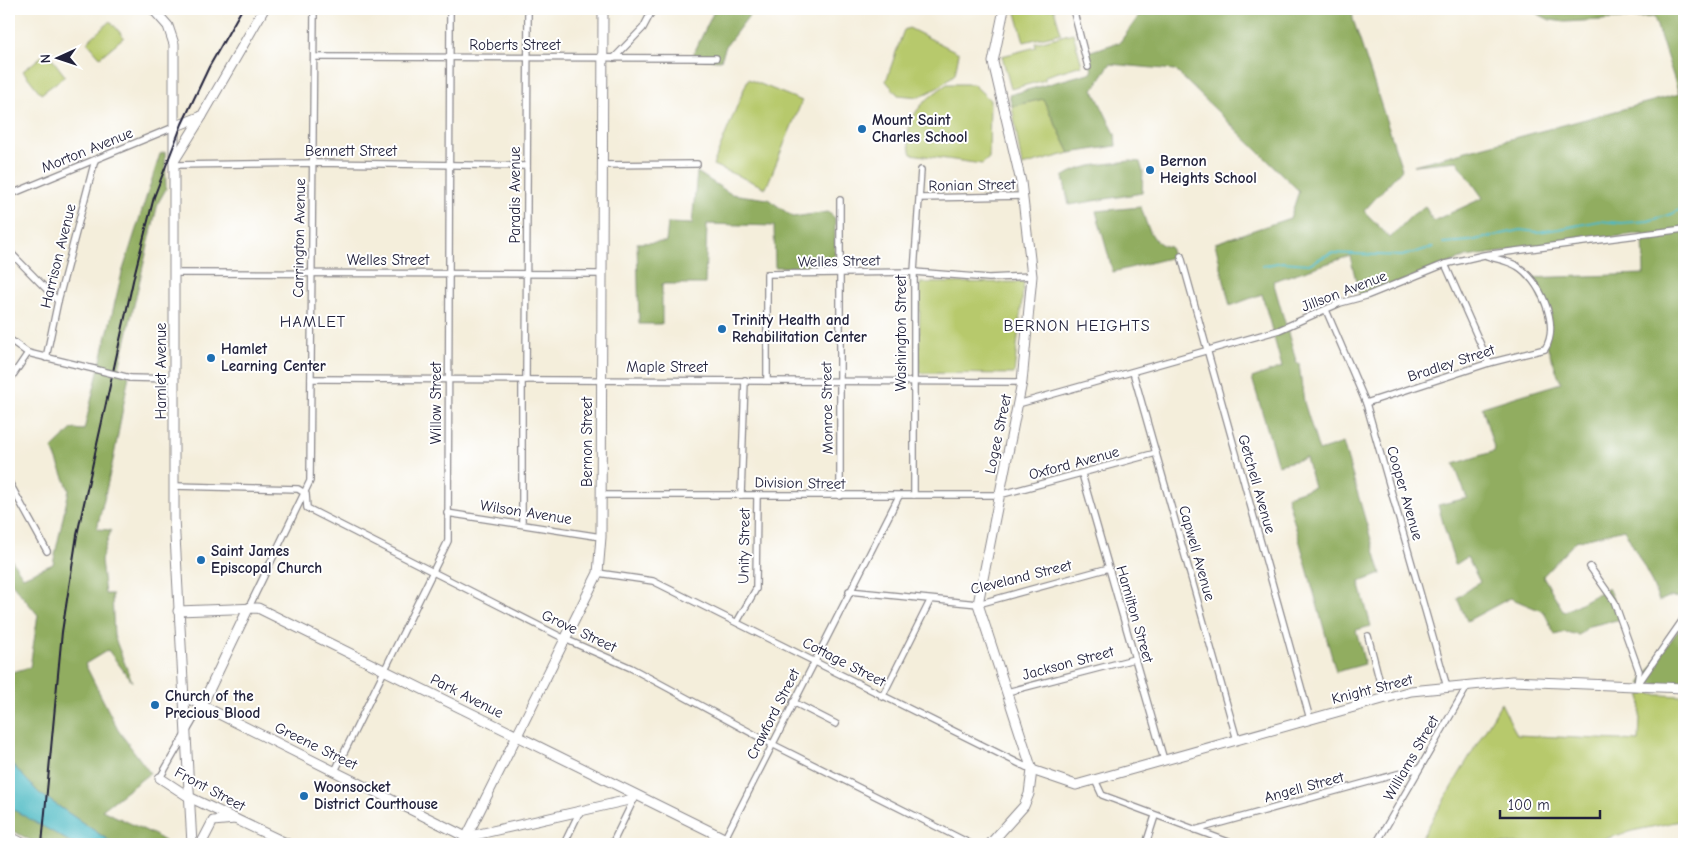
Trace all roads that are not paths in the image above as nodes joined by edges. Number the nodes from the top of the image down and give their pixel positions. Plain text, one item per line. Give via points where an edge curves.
1 (154, 9) edge
2 (264, 9) edge
3 (314, 9) edge
4 (450, 9) edge
5 (528, 9) edge
6 (604, 9) edge
7 (654, 9) edge
8 (1004, 9) edge
9 (1073, 9) edge
10 (314, 57) junction
11 (450, 58) junction
12 (527, 58) junction
13 (603, 58) junction
14 (614, 58) junction
15 (716, 58) dead end
16 (1088, 67) dead end
17 (202, 116) junction
18 (174, 127) junction
19 (95, 160) junction
20 (174, 163) junction
21 (314, 163) junction
22 (449, 164) junction
23 (697, 164) dead end
24 (601, 165) junction
25 (527, 166) junction
26 (921, 170) dead end
27 (9, 195) edge
28 (1024, 196) junction
29 (920, 198) junction
30 (840, 200) dead end
31 (1684, 229) edge
32 (9, 250) edge
33 (1484, 255) junction
34 (1181, 256) dead end
35 (1445, 264) junction
36 (312, 272) junction
37 (527, 272) junction
38 (914, 272) junction
39 (175, 273) junction
40 (449, 273) junction
41 (602, 274) junction
42 (839, 274) junction
43 (1032, 276) junction
44 (58, 301) junction
45 (1326, 310) junction
46 (9, 339) edge
47 (1206, 351) junction
48 (28, 353) junction
49 (46, 358) junction
50 (1489, 363) junction
51 (1133, 372) junction
52 (175, 379) junction
53 (312, 379) junction
54 (601, 379) junction
55 (449, 380) junction
56 (524, 380) junction
57 (745, 380) junction
58 (767, 380) junction
59 (9, 381) edge
60 (839, 381) junction
61 (913, 381) junction
62 (1022, 382) junction
63 (1366, 403) junction
64 (1018, 404) junction
65 (1156, 454) junction
66 (1082, 474) junction
67 (9, 482) edge
68 (174, 486) junction
69 (306, 494) junction
70 (740, 494) junction
71 (601, 495) junction
72 (757, 495) junction
73 (914, 495) junction
74 (999, 495) junction
75 (840, 496) junction
76 (899, 496) junction
77 (447, 513) junction
78 (522, 524) junction
79 (601, 536) junction
80 (47, 551) dead end
81 (1590, 567) dead end
82 (1109, 568) junction
83 (434, 572) junction
84 (598, 572) junction
85 (849, 591) junction
86 (930, 601) junction
87 (978, 604) junction
88 (248, 609) junction
89 (178, 611) junction
90 (1684, 618) edge
91 (737, 622) junction
92 (1368, 636) dead end
93 (565, 639) junction
94 (1134, 659) junction
95 (813, 661) junction
96 (386, 670) junction
97 (1468, 685) junction
98 (1636, 686) junction
99 (1447, 687) junction
100 (1684, 688) edge
101 (1007, 692) junction
102 (183, 696) junction
103 (882, 697) junction
104 (1384, 698) junction
105 (793, 702) junction
106 (202, 705) junction
107 (1310, 719) junction
108 (836, 724) dead end
109 (518, 736) junction
110 (185, 739) junction
111 (1237, 740) junction
112 (772, 744) junction
113 (1164, 760) junction
114 (1419, 768) junction
115 (1032, 770) junction
116 (335, 771) junction
117 (160, 778) joint
118 (1095, 780) junction
119 (1076, 785) joint
120 (189, 797) junction
121 (634, 797) junction
122 (579, 813) junction
123 (1155, 816) junction
124 (235, 819) junction
125 (1194, 830) junction
126 (9, 836) edge
127 (725, 838) junction
128 (465, 841) edge
129 (24, 844) edge
130 (192, 844) edge
131 (201, 844) edge
132 (288, 844) edge
133 (565, 844) edge
134 (612, 844) edge
135 (736, 844) edge
136 (971, 844) edge
137 (990, 844) edge
138 (1146, 844) edge
139 (1234, 844) edge
140 (1376, 844) edge

1 - 18 street, Hamlet Avenue via 167,24 174,44
2 - 17 street
3 - 10 street, Carrington Avenue
4 - 11 street, Willow Street
5 - 12 street, Paradis Avenue
6 - 13 street, Bernon Street
7 - 14 street via 643,28
8 - 28 street, Logee Street via 993,62
9 - 16 street
10 - 11 street, Roberts Street
10 - 21 street, Carrington Avenue
11 - 12 street, Roberts Street
11 - 22 street, Willow Street
12 - 13 street, Roberts Street
12 - 25 street, Paradis Avenue
13 - 14 street, Roberts Street
13 - 24 street, Bernon Street
14 - 15 street, Roberts Street
17 - 18 street
17 - 20 street
18 - 19 street, Morton Avenue
18 - 20 street, Hamlet Avenue
19 - 27 street, Morton Avenue
19 - 44 street, Harrison Avenue
20 - 21 street, Bennett Street
20 - 39 street, Hamlet Avenue
21 - 22 street, Bennett Street
21 - 36 street, Carrington Avenue
22 - 25 street, Bennett Street
22 - 40 street, Willow Street
23 - 24 street
24 - 41 street, Bernon Street
25 - 37 street, Paradis Avenue
26 - 29 street, Washington Street
28 - 29 street, Ronian Street
28 - 43 street, Logee Street
29 - 38 street, Washington Street
30 - 42 street, Monroe Street
31 - 33 street, Jillson Avenue
32 - 44 street
33 - 35 street, Jillson Avenue
33 - 50 street, Bradley Street via 1516,266 1534,281 1547,311 1550,330 1545,348
34 - 47 street, Getchell Avenue
35 - 45 street, Jillson Avenue
35 - 50 street
36 - 39 street, Welles Street
36 - 40 street, Welles Street
36 - 53 street, Carrington Avenue
37 - 40 street, Welles Street
37 - 41 street, Welles Street
37 - 56 street, Paradis Avenue
38 - 42 street, Welles Street
38 - 43 street, Welles Street via 989,278
38 - 61 street, Washington Street
39 - 52 street, Hamlet Avenue
40 - 55 street, Willow Street
41 - 54 street, Bernon Street
42 - 58 street, Welles Street via 767,274
42 - 60 street, Monroe Street
43 - 62 street, Logee Street
44 - 49 street, Harrison Avenue
45 - 47 street, Jillson Avenue via 1279,330
45 - 63 street, Cooper Avenue
46 - 48 street
47 - 51 street, Jillson Avenue
47 - 107 street, Getchell Avenue
48 - 49 street
48 - 59 street
49 - 52 street, bridge via 130,378
50 - 63 street, Bradley Street
51 - 64 street, Jillson Avenue
51 - 65 street, Capwell Avenue
52 - 68 street, Hamlet Avenue
53 - 55 street, Maple Street
53 - 69 street, Carrington Avenue via 310,481
54 - 56 street, Maple Street
54 - 57 street, Maple Street
54 - 71 street, Bernon Street
55 - 56 street, Maple Street
55 - 77 street, Willow Street
56 - 78 street, Paradis Avenue
57 - 58 street, Maple Street
57 - 70 street
58 - 60 street, Maple Street
60 - 61 street, Maple Street
60 - 75 street, Monroe Street
61 - 62 street, Maple Street
61 - 73 street, Washington Street
62 - 64 street, Logee Street
63 - 99 street, Cooper Avenue
64 - 74 street, Logee Street
65 - 66 street, Oxford Avenue
65 - 111 street, Capwell Avenue
66 - 74 street, Oxford Avenue
66 - 82 street, Hamilton Street
67 - 80 street
68 - 69 street via 298,489
68 - 89 street, Hamlet Avenue
69 - 83 street, Grove Street via 307,508
69 - 88 street, Carrington Avenue
70 - 71 street, Division Street
70 - 72 street, Division Street
71 - 79 street, Bernon Street
72 - 75 street, Division Street
72 - 91 street, Unity Street via 756,589
73 - 74 street, Division Street
73 - 76 street, Division Street
74 - 87 street, Logee Street
75 - 76 street, Division Street
76 - 85 street, Crawford Street
77 - 78 street, Wilson Avenue
77 - 83 street, Willow Street via 448,541
78 - 79 street, Wilson Avenue
79 - 84 street, Bernon Street
81 - 98 street via 1614,601 1639,671
82 - 87 street, Cleveland Street
82 - 94 street, Hamilton Street
83 - 93 street, Grove Street
83 - 96 street, Willow Street
84 - 91 street, Cottage Street via 654,581
84 - 93 street, Bernon Street
85 - 86 street, Cleveland Street
85 - 95 street, Crawford Street
86 - 87 street, Cleveland Street
86 - 103 street
87 - 101 street, Logee Street
88 - 89 street, Park Avenue
88 - 96 street, Park Avenue via 258,608
88 - 106 street, Carrington Avenue
89 - 102 street, Hamlet Avenue
90 - 98 street
91 - 95 street, Cottage Street
92 - 104 street
93 - 109 street, Bernon Street
93 - 112 street, Grove Street via 631,668
94 - 101 street, Jackson Street
94 - 113 street, Hamilton Street
95 - 103 street, Cottage Street
95 - 105 street, Crawford Street
96 - 109 street, Park Avenue
96 - 116 street, Willow Street
97 - 98 street, Knight Street via 1512,681
97 - 99 street, Knight Street
97 - 114 street, Williams Street
98 - 100 street, Knight Street
99 - 104 street, Knight Street
101 - 115 street, Logee Street
102 - 106 street, Greene Street
102 - 110 street, Hamlet Avenue
103 - 115 street, Cottage Street
104 - 107 street, Knight Street
105 - 108 street
105 - 112 street, Crawford Street
106 - 110 street, Carrington Avenue
106 - 116 street, Greene Street
107 - 111 street, Knight Street
109 - 121 street, Park Avenue
109 - 128 street, Bernon Street
110 - 117 street, Front Street
110 - 120 street, Hamlet Avenue
111 - 113 street, Knight Street
112 - 127 street, Crawford Street
112 - 136 street, Grove Street
113 - 118 street, Knight Street
114 - 125 street, Angell Street
114 - 140 street, Williams Street
115 - 119 street, Cottage Street
115 - 137 street, Logee Street via 1024,806
116 - 128 street, Greene Street
117 - 120 street, Front Street
118 - 119 street, Knight Street
118 - 123 street via 1102,795
120 - 124 street, Front Street
120 - 130 street, Hamlet Avenue
121 - 122 street
121 - 127 street, Park Avenue
121 - 134 street
122 - 128 street
122 - 133 street
123 - 125 street
123 - 138 street
124 - 131 street via 213,821
124 - 132 street, Front Street
125 - 139 street
126 - 129 street
127 - 135 street, Park Avenue

